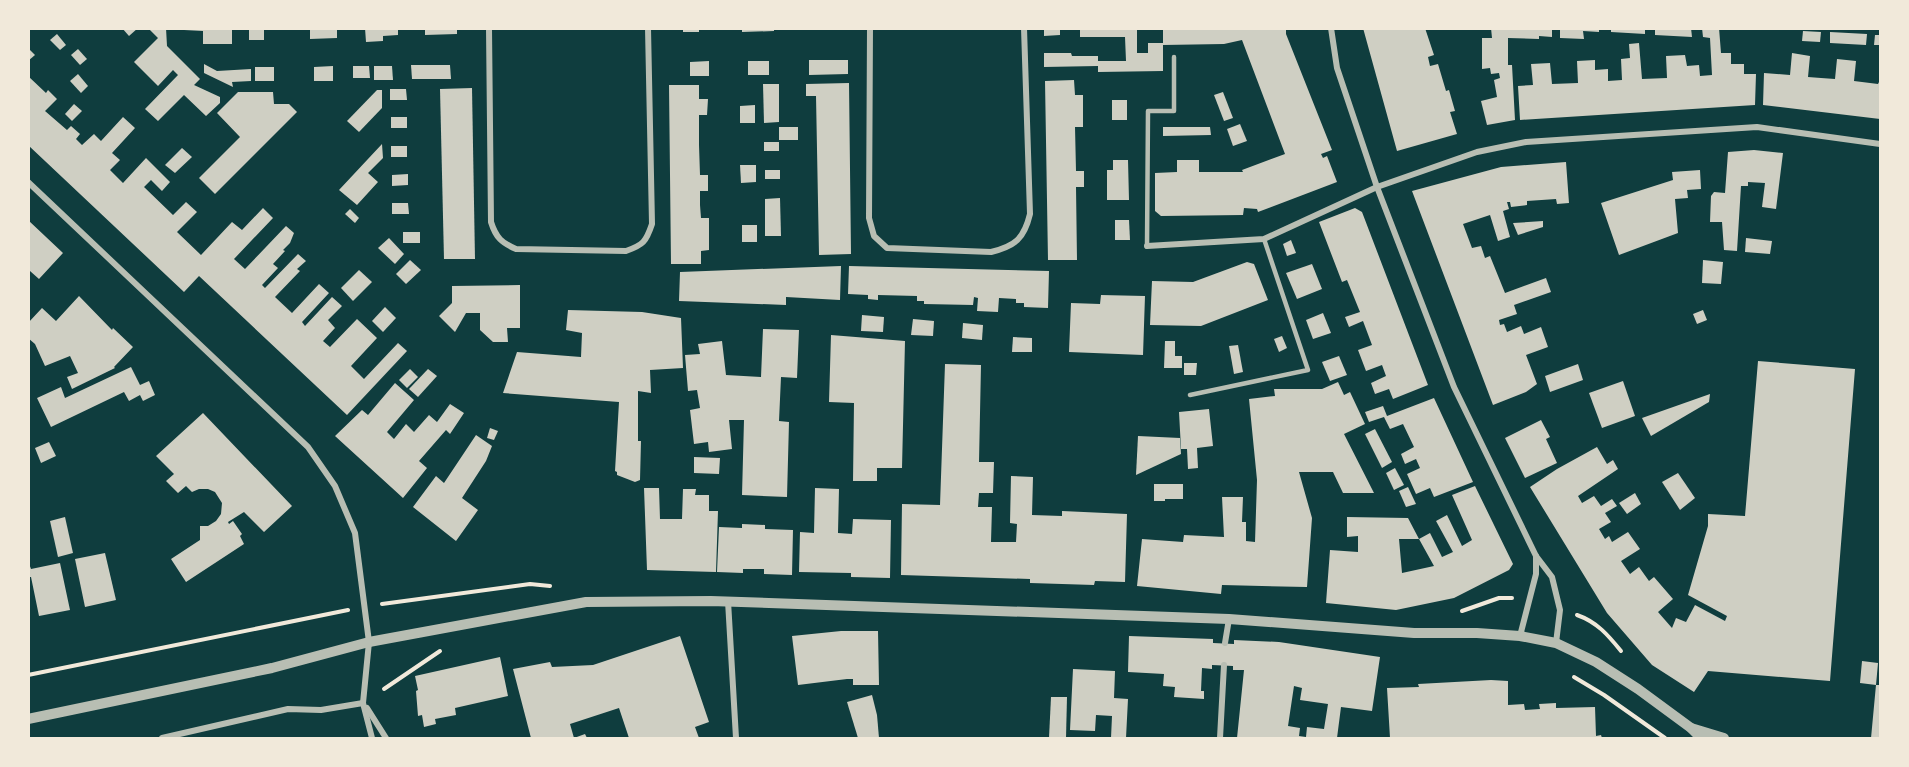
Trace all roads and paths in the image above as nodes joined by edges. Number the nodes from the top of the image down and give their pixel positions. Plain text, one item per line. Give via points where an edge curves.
1 (489, 28) edge
2 (648, 28) edge
3 (870, 28) edge
4 (1024, 28) edge
5 (1331, 28) edge
6 (1174, 57) dead end
7 (1881, 144) edge
8 (28, 182) edge
9 (1377, 187) junction
10 (1264, 239) junction
11 (1147, 246) joint
12 (1190, 394) dead end
13 (1536, 556) junction
14 (728, 601) junction
15 (586, 602) junction
16 (1530, 602) junction
17 (365, 606) junction
18 (1457, 613) dead end
19 (1229, 619) junction
20 (1520, 636) junction
21 (369, 642) junction
22 (1226, 643) dead end
23 (1556, 643) junction
24 (441, 650) dead end
25 (1224, 665) dead end
26 (1567, 673) dead end
27 (28, 675) edge
28 (363, 703) junction
29 (28, 719) edge
30 (1691, 728) junction
31 (162, 738) edge
32 (372, 738) edge
33 (386, 738) edge
34 (736, 738) edge
35 (1220, 738) edge
36 (1665, 738) edge
37 (1701, 738) edge
38 (1724, 738) edge

1 - 2 street via 491,222 495,234 502,243 516,249 626,251 647,239 652,224
3 - 4 street via 868,218 874,237 887,248 991,252 1019,240 1030,214
5 - 9 street via 1337,68
6 - 11 lane via 1174,111 1148,111
7 - 9 street via 1757,127 1526,142 1477,152
8 - 17 street via 308,447 335,486 355,533
9 - 10 street
9 - 13 street via 1454,387
10 - 11 street
10 - 12 lane via 1308,370
13 - 16 street
13 - 23 street via 1552,577 1560,610
14 - 15 street
14 - 19 street
14 - 34 street
15 - 17 path via 578,591 530,584
15 - 21 street
16 - 18 path via 1499,598
16 - 20 street
17 - 21 street
17 - 27 path
19 - 20 street via 1414,633
19 - 22 street
20 - 23 street
21 - 28 street
21 - 29 street via 272,668
23 - 30 street via 1596,662
24 - 28 path
25 - 35 street
26 - 36 path
28 - 31 street via 321,710 288,709
28 - 32 street
28 - 33 street
30 - 37 street
30 - 38 street

